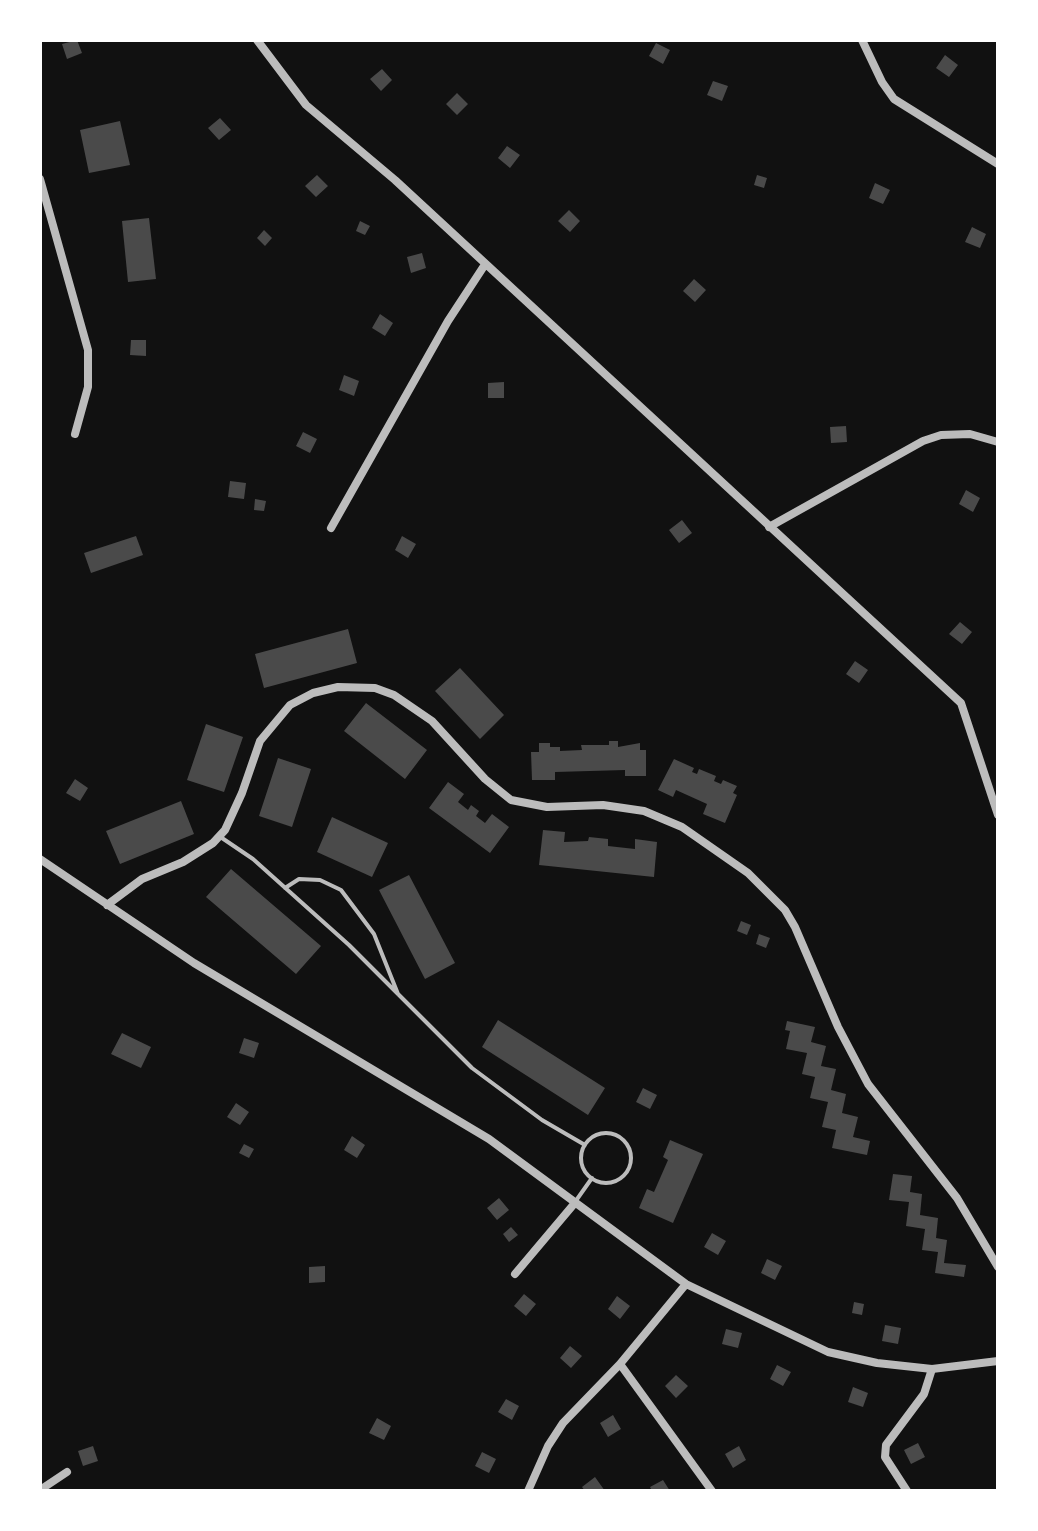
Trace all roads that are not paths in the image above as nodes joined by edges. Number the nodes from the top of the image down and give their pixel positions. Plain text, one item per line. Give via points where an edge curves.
1 (257, 40) edge
2 (862, 40) edge
3 (998, 164) edge
4 (40, 179) edge
5 (484, 266) junction
6 (75, 434) dead end
7 (998, 442) edge
8 (769, 527) junction
9 (331, 528) dead end
10 (998, 815) edge
11 (219, 836) junction
12 (40, 859) edge
13 (285, 888) junction
14 (107, 905) junction
15 (400, 999) junction
16 (585, 1145) junction
17 (592, 1178) junction
18 (574, 1204) junction
19 (998, 1267) edge
20 (515, 1274) dead end
21 (686, 1284) junction
22 (998, 1361) edge
23 (620, 1364) junction
24 (932, 1369) junction
25 (67, 1472) dead end
26 (40, 1490) edge
27 (528, 1491) edge
28 (712, 1491) edge
29 (907, 1491) edge

1 - 5 street via 306,105 395,180
2 - 3 street via 894,99
4 - 6 street via 88,350 88,387
5 - 8 street
5 - 9 street
7 - 8 street via 970,434 923,441
8 - 10 street via 961,703
11 - 13 lane
11 - 14 street via 203,852 142,879
11 - 19 street via 268,727 290,705 313,693 357,686 394,695 432,721 511,800 547,807 625,806 682,827 748,873 785,910 868,1084 957,1198
12 - 14 street
13 - 15 lane
13 - 15 lane via 299,879 320,880 341,890 374,934
14 - 18 street via 194,963 456,1118
15 - 16 lane via 472,1068
16 - 17 lane via 583,1167
16 - 17 lane via 607,1133 624,1141 631,1158 623,1176 606,1183
17 - 18 lane
18 - 20 street
18 - 21 street
21 - 23 street
21 - 24 street via 828,1352
22 - 24 street
23 - 27 street via 563,1423
23 - 28 street
24 - 29 street via 924,1394 886,1445 885,1457
25 - 26 street

